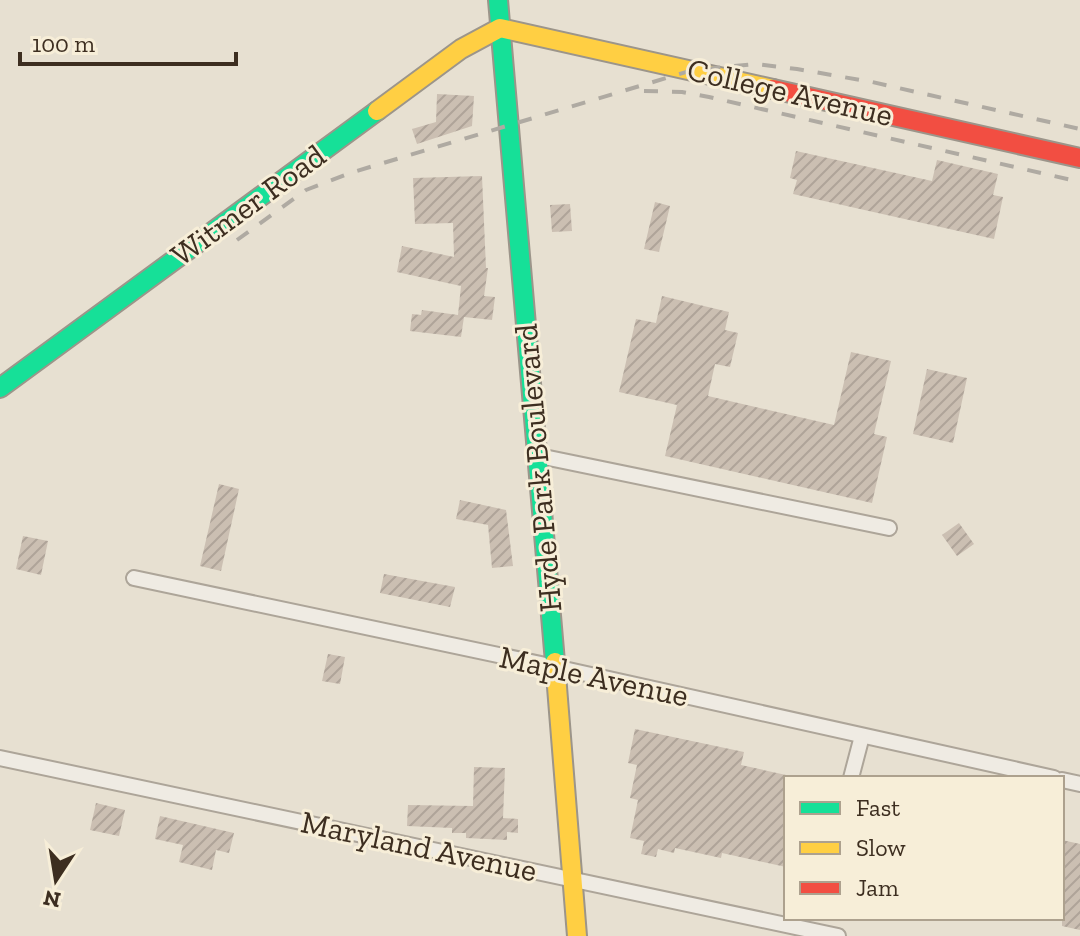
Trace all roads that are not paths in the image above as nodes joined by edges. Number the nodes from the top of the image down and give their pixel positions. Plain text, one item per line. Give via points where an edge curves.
1 (498, 0) edge
2 (500, 28) junction
3 (1080, 158) edge
4 (0, 388) edge
5 (539, 456) junction
6 (889, 528) dead end
7 (134, 578) dead end
8 (555, 667) junction
9 (862, 736) junction
10 (0, 758) edge
11 (852, 776) edge
12 (1045, 776) edge
13 (572, 878) junction
14 (784, 918) edge
15 (795, 920) edge
16 (816, 924) edge
17 (577, 936) edge
18 (838, 936) edge

1 - 2 main road, Hyde Park Boulevard
2 - 3 main road, College Avenue
2 - 4 main road, Witmer Road via 461,49
2 - 5 main road, Hyde Park Boulevard
5 - 6 street
5 - 8 main road, Hyde Park Boulevard
7 - 8 street, Maple Avenue
8 - 9 street, Maple Avenue
8 - 13 main road, Hyde Park Boulevard
9 - 11 street
9 - 12 street, Maple Avenue
10 - 13 street, Maryland Avenue
13 - 14 street, Maryland Avenue
13 - 17 main road, Hyde Park Boulevard
15 - 16 street, Maryland Avenue
16 - 18 street, Maryland Avenue

